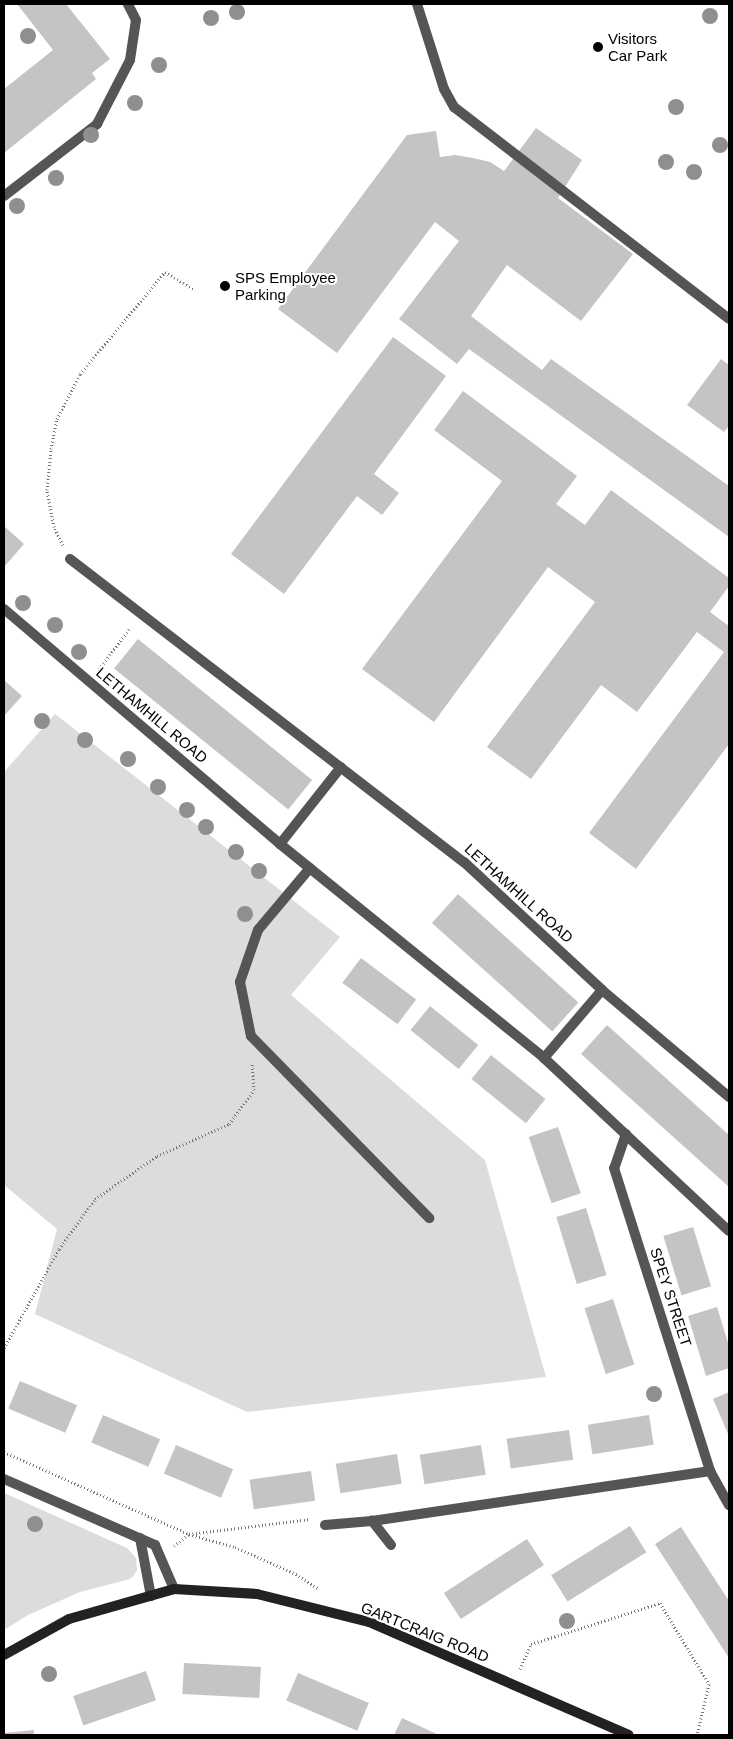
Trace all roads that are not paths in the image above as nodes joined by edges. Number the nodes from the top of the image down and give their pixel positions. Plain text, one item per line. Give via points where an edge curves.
1 (128, 4) edge
2 (417, 4) edge
3 (4, 196) edge
4 (729, 319) edge
5 (70, 559) road end
6 (4, 609) edge
7 (341, 767) junction
8 (280, 844) junction
9 (310, 868) junction
10 (602, 990) junction
11 (544, 1058) junction
12 (729, 1097) edge
13 (626, 1134) junction
14 (429, 1218) dead end
15 (729, 1230) edge
16 (710, 1471) junction
17 (4, 1479) edge
18 (729, 1505) edge
19 (372, 1521) junction
20 (325, 1525) road end
21 (140, 1538) junction
22 (391, 1545) dead end
23 (174, 1589) junction
24 (151, 1596) junction
25 (4, 1655) edge
26 (629, 1735) edge

1 - 3 street via 136,20 130,60 97,124
2 - 4 street via 444,89 454,107
5 - 7 street, LETHAMHILL ROAD
6 - 8 street, LETHAMHILL ROAD
7 - 8 street
7 - 10 street, LETHAMHILL ROAD via 464,862
8 - 9 street, LETHAMHILL ROAD
9 - 11 street, LETHAMHILL ROAD
9 - 14 street via 258,930 240,982 251,1036
10 - 11 street
10 - 12 street, LETHAMHILL ROAD
11 - 13 street, LETHAMHILL ROAD
13 - 15 street, LETHAMHILL ROAD
13 - 16 street, SPEY STREET via 614,1168
16 - 18 street, SPEY STREET
16 - 19 street
17 - 21 street
19 - 20 street
19 - 22 street
21 - 23 street via 154,1545
21 - 24 street
23 - 24 street, GARTCRAIG ROAD
23 - 26 street, GARTCRAIG ROAD via 257,1594 369,1622
24 - 25 street, GARTCRAIG ROAD via 69,1619

